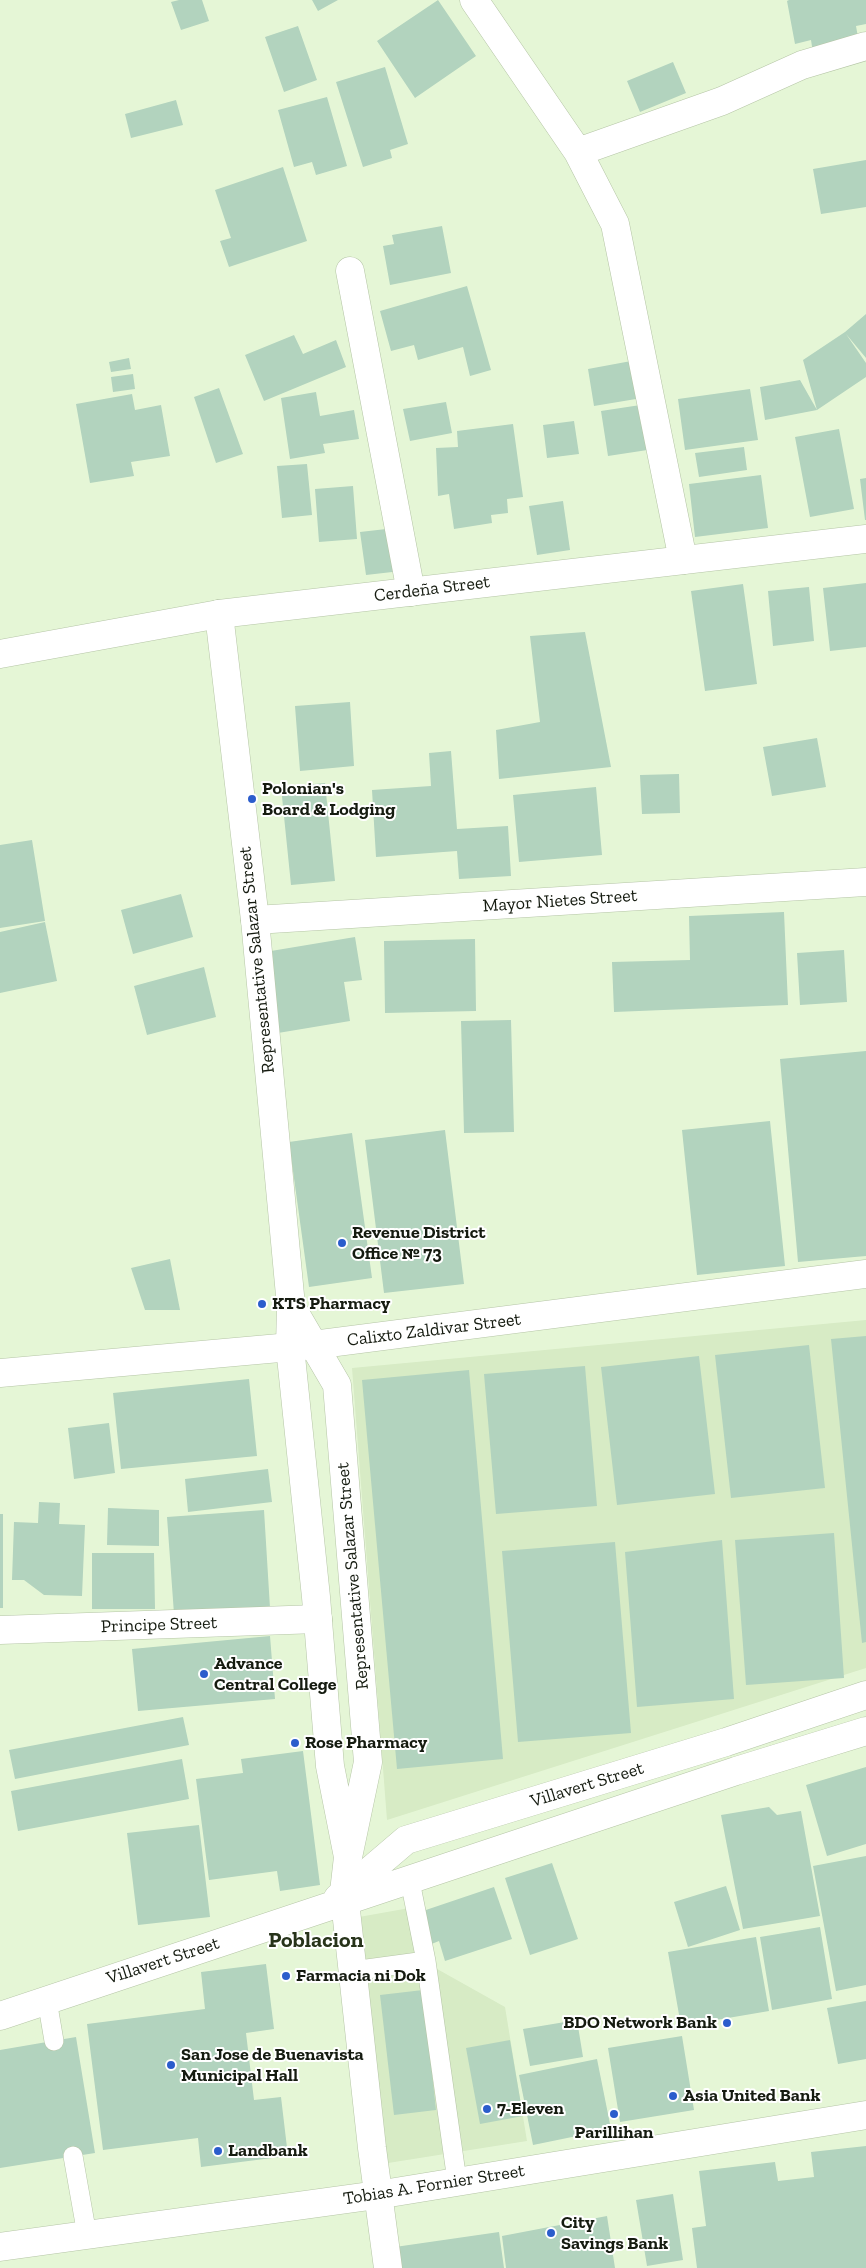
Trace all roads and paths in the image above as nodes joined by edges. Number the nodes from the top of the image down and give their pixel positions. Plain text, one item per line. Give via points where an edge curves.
1 (474, 0) edge
2 (866, 46) edge
3 (578, 152) junction
4 (350, 271) dead end
5 (866, 539) edge
6 (683, 560) junction
7 (411, 592) junction
8 (219, 614) junction
9 (0, 654) edge
10 (866, 882) edge
11 (255, 920) junction
12 (866, 1274) edge
13 (302, 1346) junction
14 (0, 1373) edge
15 (318, 1619) junction
16 (0, 1630) edge
17 (866, 1695) edge
18 (866, 1732) edge
19 (348, 1856) junction
20 (410, 1881) junction
21 (338, 1900) junction
22 (426, 1961) junction
23 (352, 1971) junction
24 (47, 2000) junction
25 (0, 2016) edge
26 (54, 2041) dead end
27 (866, 2115) edge
28 (73, 2156) dead end
29 (457, 2181) junction
30 (377, 2195) junction
31 (87, 2235) junction
32 (0, 2247) edge
33 (388, 2268) edge

1 - 3 street
2 - 3 street via 802,65 722,101
3 - 6 street via 615,224
4 - 7 street
5 - 6 street, Cerdeña Street
6 - 7 street, Cerdeña Street
7 - 8 street, Cerdeña Street
8 - 9 street, Cerdeña Street
8 - 11 street, Representative Salazar Street
10 - 11 street, Mayor Nietes Street
11 - 13 street, Representative Salazar Street via 291,1306
12 - 13 street, Calixto Zaldivar Street
13 - 14 street, Calixto Zaldivar Street
13 - 15 street, Representative Salazar Street
13 - 19 street, Representative Salazar Street via 337,1385 368,1762
15 - 16 street, Principe Street
15 - 19 street, Representative Salazar Street via 330,1766
17 - 21 street, Villavert Street via 726,1742 406,1840
18 - 20 street, Villavert Street via 736,1770
19 - 21 street, Representative Salazar Street
20 - 21 street, Villavert Street
20 - 22 lane
21 - 23 street, Representative Salazar Street
21 - 24 street, Villavert Street
22 - 23 lane
22 - 29 lane
23 - 30 street, Representative Salazar Street
24 - 25 street, Villavert Street
24 - 26 lane
27 - 29 street, Tobias A. Fornier Street
28 - 31 lane
29 - 30 street, Tobias A. Fornier Street
30 - 31 street, Tobias A. Fornier Street
30 - 33 street, Representative Salazar Street
31 - 32 street, Tobias A. Fornier Street

